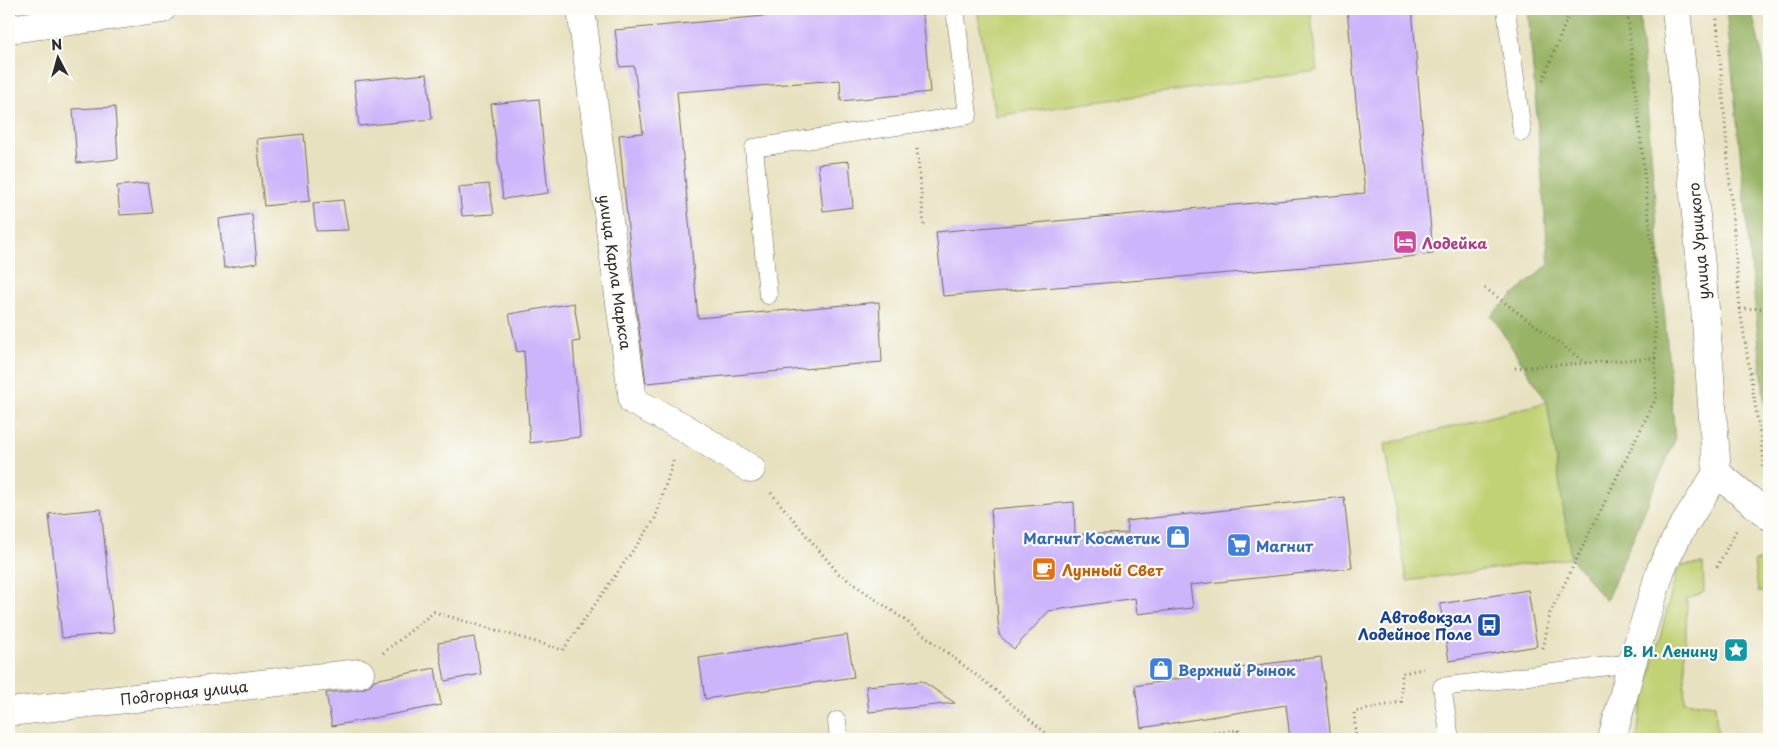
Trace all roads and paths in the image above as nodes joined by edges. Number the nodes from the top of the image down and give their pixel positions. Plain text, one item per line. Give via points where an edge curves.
1 (162, 9) edge
2 (581, 9) edge
3 (955, 9) edge
4 (1506, 9) edge
5 (1571, 9) edge
6 (1627, 9) edge
7 (1676, 9) edge
8 (1716, 9) edge
9 (9, 29) edge
10 (1540, 88) dead end
11 (914, 124) junction
12 (1522, 132) dead end
13 (924, 225) dead end
14 (1485, 288) dead end
15 (768, 295) dead end
16 (1769, 308) edge
17 (1656, 358) junction
18 (1586, 364) junction
19 (1515, 368) dead end
20 (683, 427) junction
21 (751, 469) joint
22 (1717, 473) junction
23 (1769, 516) edge
24 (1543, 650) dead end
25 (1632, 663) junction
26 (1430, 668) dead end
27 (360, 672) joint
28 (9, 712) edge
29 (837, 721) dead end
30 (1238, 730) junction
31 (839, 739) edge
32 (1053, 739) edge
33 (1164, 739) edge
34 (1239, 739) edge
35 (1247, 739) edge
36 (1356, 739) edge
37 (1450, 739) edge
38 (1612, 739) edge

1 - 9 street
2 - 20 street, улица Карла Маркса via 633,400
3 - 11 lane via 968,115
4 - 12 lane
5 - 10 path
6 - 17 path via 1653,256
7 - 22 street, улица Урицкого via 1705,308
8 - 16 path via 1740,309
11 - 13 path
11 - 15 lane via 754,148
14 - 18 path
17 - 18 path
17 - 24 path via 1656,398 1550,613
18 - 19 path
20 - 21 street, улица Карла Маркса
20 - 27 path via 655,519 563,650 434,612
21 - 32 path via 838,573 902,618
22 - 23 street
22 - 25 street via 1679,533 1661,569
25 - 37 lane via 1442,687
25 - 38 street
26 - 36 path via 1402,673 1402,702 1354,712
27 - 28 street, Подгорная улица
29 - 31 lane
30 - 33 path
30 - 34 path
30 - 35 path

